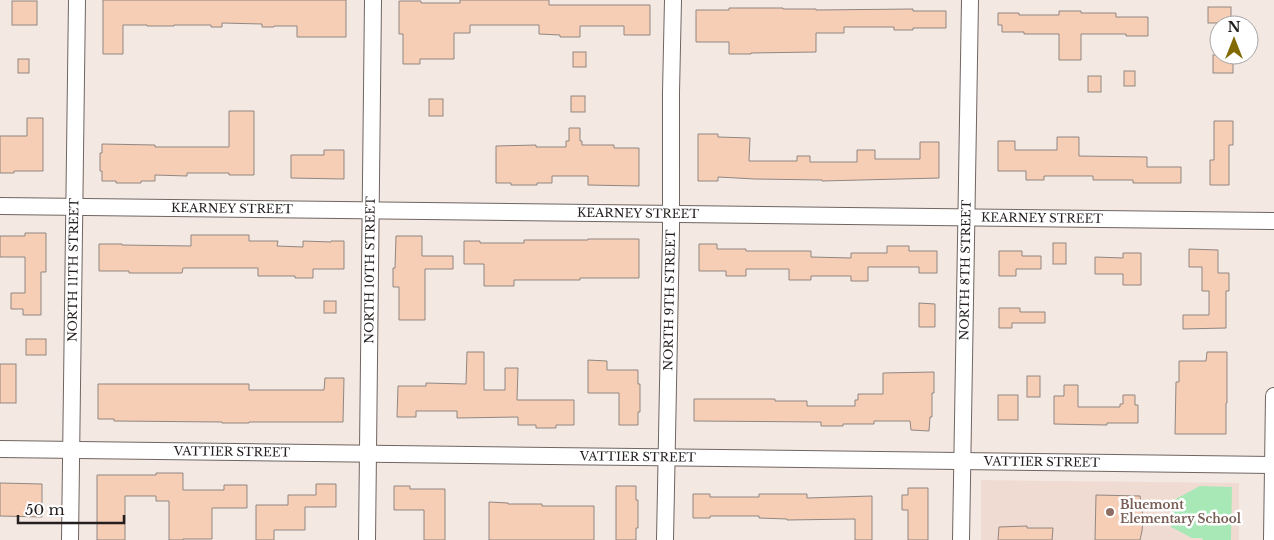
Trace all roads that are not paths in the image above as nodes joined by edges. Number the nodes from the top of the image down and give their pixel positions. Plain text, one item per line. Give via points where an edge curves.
1 (77, 0) edge
2 (374, 0) edge
3 (673, 0) edge
4 (970, 0) edge
5 (0, 206) edge
6 (74, 206) junction
7 (371, 210) junction
8 (672, 214) junction
9 (966, 217) junction
10 (1274, 221) edge
11 (1274, 396) edge
12 (0, 448) edge
13 (71, 449) junction
14 (368, 453) junction
15 (666, 457) junction
16 (962, 460) junction
17 (1273, 465) edge
18 (70, 540) edge
19 (367, 540) edge
20 (665, 540) edge
21 (961, 540) edge
22 (1272, 540) edge

1 - 6 street, NORTH 11TH STREET
2 - 7 street, NORTH 10TH STREET
3 - 8 street, NORTH 9TH STREET
4 - 9 street, NORTH 8TH STREET
5 - 6 street, KEARNEY STREET
6 - 7 street, KEARNEY STREET
6 - 13 street, NORTH 11TH STREET
7 - 8 street, KEARNEY STREET
7 - 14 street, NORTH 10TH STREET
8 - 9 street, KEARNEY STREET
8 - 15 street, NORTH 9TH STREET
9 - 10 street, KEARNEY STREET
9 - 16 street, NORTH 8TH STREET
11 - 17 street
12 - 13 street, VATTIER STREET
13 - 14 street, VATTIER STREET
13 - 18 street, NORTH 11TH STREET
14 - 15 street, VATTIER STREET
14 - 19 street, NORTH 10TH STREET
15 - 16 street, VATTIER STREET
15 - 20 street, NORTH 9TH STREET
16 - 17 street, VATTIER STREET
16 - 21 street, NORTH 8TH STREET
17 - 22 street

